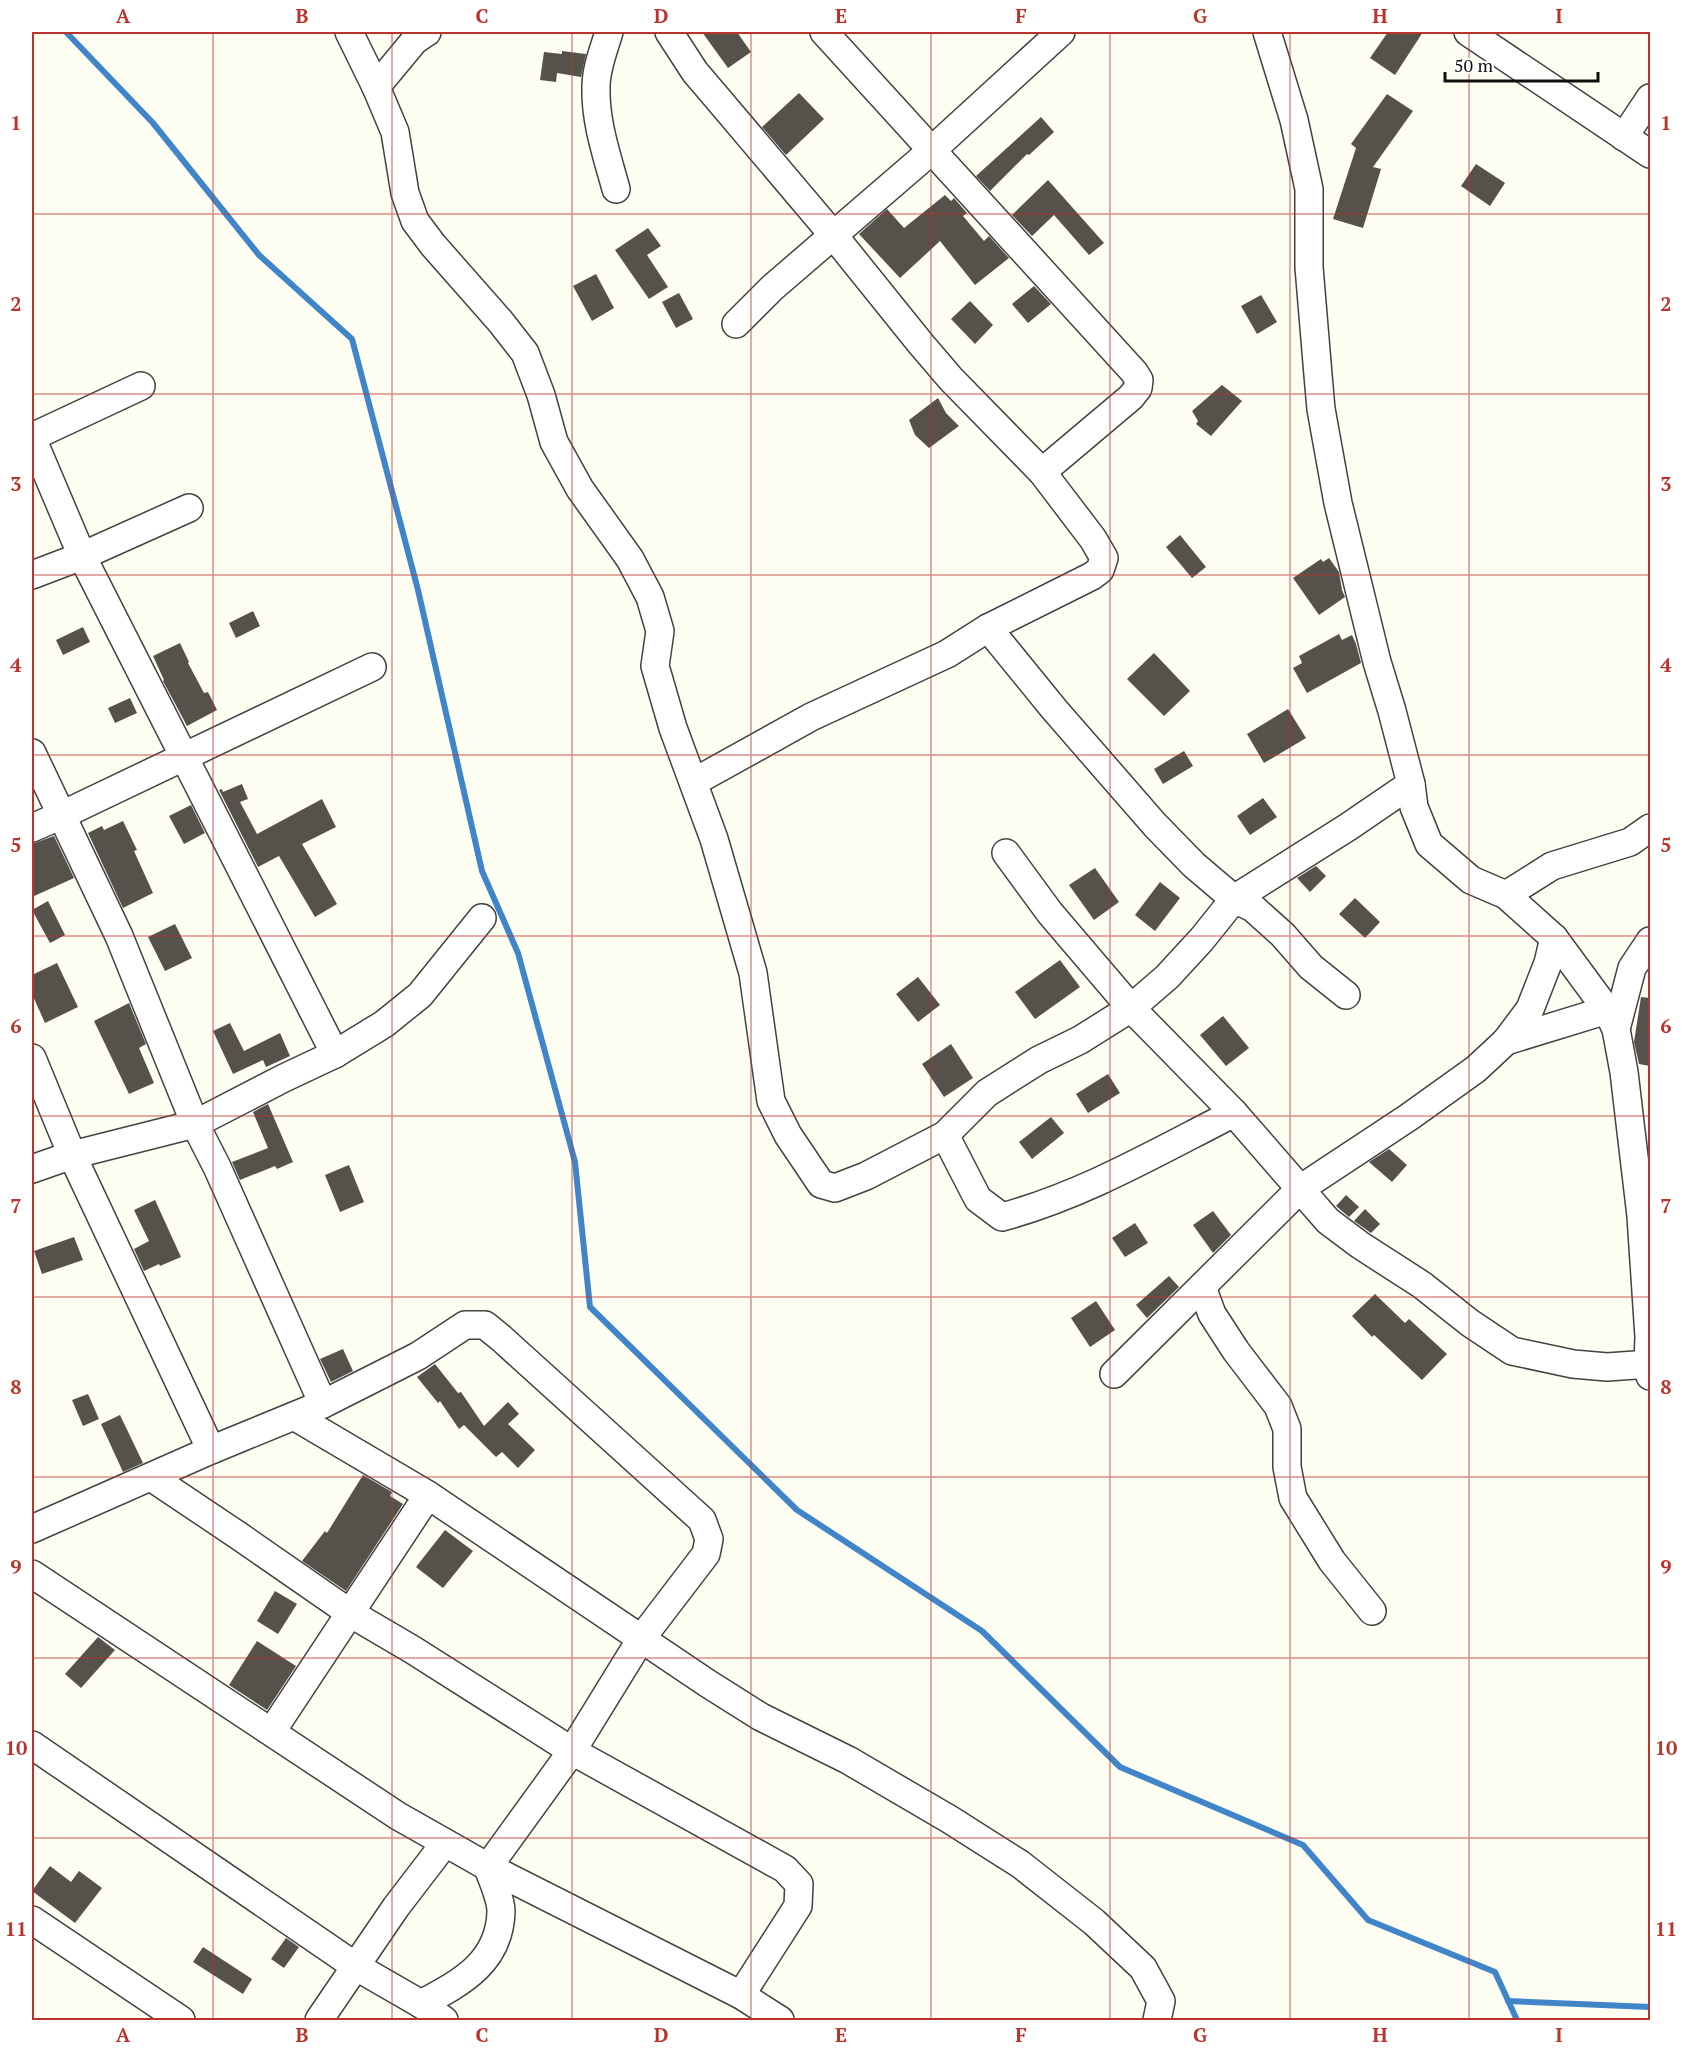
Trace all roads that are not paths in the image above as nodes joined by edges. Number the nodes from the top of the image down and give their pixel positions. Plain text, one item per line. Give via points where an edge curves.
1 (349, 32) edge
2 (427, 32) edge
3 (609, 32) edge
4 (669, 32) edge
5 (824, 32) edge
6 (1061, 32) edge
7 (1267, 32) edge
8 (1468, 32) edge
9 (376, 87) junction
10 (1650, 98) edge
11 (1624, 138) junction
12 (931, 151) junction
13 (1650, 154) edge
14 (616, 189) dead end
15 (834, 236) junction
16 (736, 324) dead end
17 (141, 386) dead end
18 (32, 437) edge
19 (1042, 472) junction
20 (189, 508) dead end
21 (82, 556) junction
22 (32, 574) edge
23 (988, 628) junction
24 (372, 667) dead end
25 (32, 753) edge
26 (184, 756) junction
27 (694, 782) junction
28 (1411, 784) junction
29 (62, 815) junction
30 (32, 828) edge
31 (1650, 828) edge
32 (1006, 853) dead end
33 (1506, 895) junction
34 (1234, 899) junction
35 (482, 918) dead end
36 (1554, 938) junction
37 (1650, 941) edge
38 (1346, 995) dead end
39 (1131, 1008) junction
40 (1611, 1019) junction
41 (1506, 1041) junction
42 (335, 1054) junction
43 (32, 1058) edge
44 (1234, 1113) junction
45 (195, 1124) junction
46 (945, 1135) junction
47 (72, 1155) junction
48 (32, 1169) edge
49 (1300, 1189) junction
50 (1202, 1287) junction
51 (1650, 1368) edge
52 (1114, 1374) dead end
53 (323, 1404) junction
54 (294, 1416) junction
55 (211, 1450) junction
56 (151, 1478) junction
57 (428, 1495) junction
58 (32, 1529) edge
59 (32, 1574) edge
60 (1372, 1611) dead end
61 (350, 1613) junction
62 (640, 1639) junction
63 (272, 1731) junction
64 (32, 1745) edge
65 (572, 1751) junction
66 (445, 1843) junction
67 (488, 1867) junction
68 (32, 1920) edge
69 (355, 1966) junction
70 (741, 1995) junction
71 (421, 2004) junction
72 (181, 2020) edge
73 (318, 2020) edge
74 (444, 2020) edge
75 (780, 2020) edge
76 (1157, 2020) edge

1 - 9 street
2 - 9 street via 415,40
3 - 14 street via 596,85 597,108
4 - 15 street via 695,72
5 - 12 street
6 - 12 street
7 - 28 street via 1310,189 1309,267 1320,397 1338,502
8 - 11 street
9 - 27 street via 395,132 405,193 415,221 525,353 554,442 580,489 630,559 650,597 660,632 655,666
10 - 11 street
11 - 13 street
12 - 15 street
12 - 19 street via 1139,380 1131,397
15 - 16 street
15 - 19 street via 951,379
17 - 18 street
18 - 21 street
19 - 23 street via 1093,539 1104,558 1100,570
20 - 21 street
21 - 22 street
21 - 26 street
23 - 27 street via 947,654 811,717
23 - 34 street via 1155,825
24 - 26 street
25 - 29 street
26 - 29 street
26 - 42 street
27 - 46 street via 753,973 771,1101 821,1184 835,1188 866,1176
28 - 33 street via 1414,807 1429,844 1471,880
28 - 34 street
29 - 30 street
29 - 45 street via 119,936
31 - 33 street via 1630,842 1552,867
32 - 39 street via 1050,913
33 - 36 street
34 - 38 street via 1253,908 1311,967
34 - 39 street via 1167,977
35 - 42 street via 420,995 384,1024
36 - 40 street
36 - 41 street via 1530,1009
37 - 40 street via 1632,968
39 - 44 street
39 - 46 street via 987,1093
40 - 41 street
40 - 51 street via 1624,1072 1641,1216
41 - 49 street via 1476,1070
42 - 45 street
43 - 47 street
44 - 46 street via 1123,1170 1002,1217 978,1199
44 - 49 street
45 - 47 street
45 - 53 street
47 - 48 street
47 - 55 street
49 - 50 street
49 - 51 street via 1328,1221 1512,1351 1573,1364
50 - 52 street
50 - 60 street via 1212,1314 1278,1406 1287,1429 1287,1467 1293,1498 1332,1561
53 - 54 street
53 - 62 street via 418,1356 465,1325 485,1325 702,1520 709,1539 706,1554
54 - 55 street
54 - 57 street
55 - 56 street
56 - 58 street
56 - 61 street
57 - 61 street
57 - 62 street
59 - 63 street
61 - 63 street
61 - 65 street
62 - 65 street
62 - 76 street via 761,1717 848,1760 1020,1864 1094,1922 1143,1968 1161,2001
63 - 66 street
64 - 69 street
65 - 67 street
65 - 70 street via 785,1869 799,1884 798,1906
66 - 67 street
66 - 69 street
67 - 70 street
67 - 71 street via 501,1910 489,1954 477,1969
68 - 72 street
69 - 71 street
69 - 73 street
70 - 75 street
71 - 74 street

